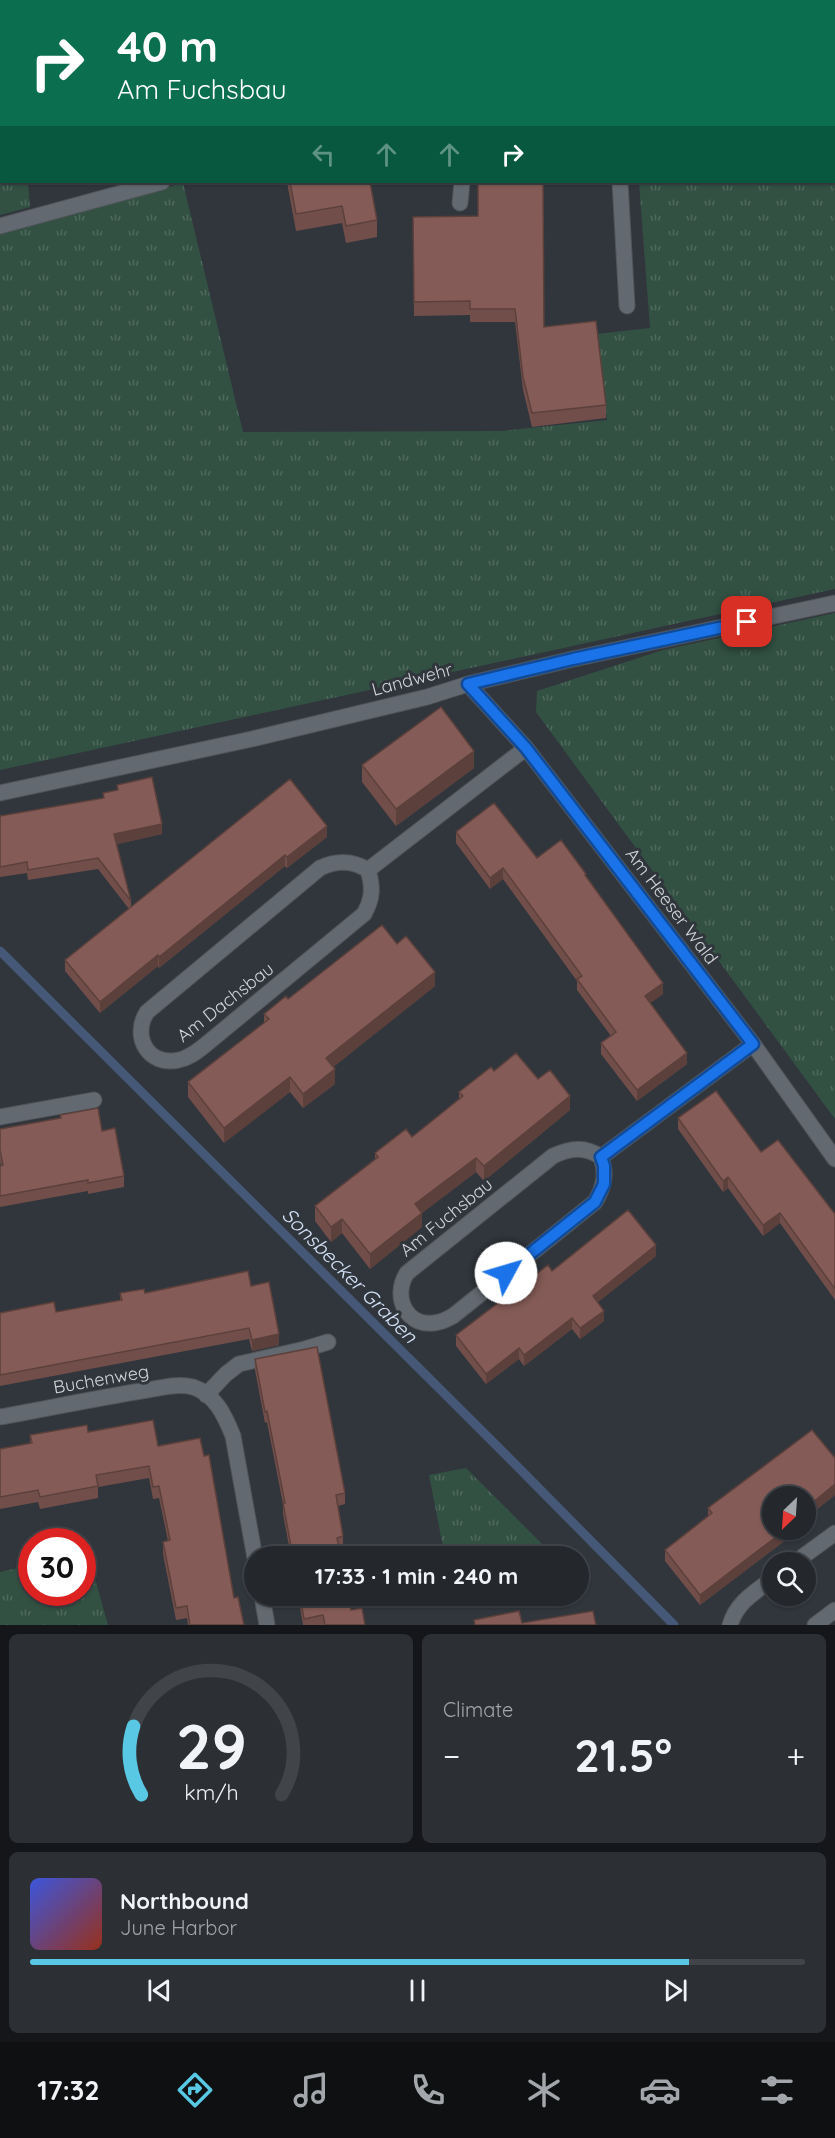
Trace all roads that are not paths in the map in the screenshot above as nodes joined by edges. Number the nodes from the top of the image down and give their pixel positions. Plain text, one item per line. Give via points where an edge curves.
1 (158, 183) edge
2 (462, 183) edge
3 (620, 183) edge
4 (460, 203) dead end
5 (0, 226) edge
6 (627, 306) dead end
7 (835, 603) edge
8 (468, 684) junction
9 (526, 748) junction
10 (0, 793) edge
11 (368, 870) junction
12 (753, 1044) junction
13 (94, 1100) dead end
14 (0, 1117) edge
15 (601, 1157) junction
16 (835, 1159) edge
17 (328, 1341) dead end
18 (206, 1395) junction
19 (0, 1417) edge
20 (835, 1533) edge
21 (253, 1546) edge
22 (809, 1552) edge
23 (762, 1586) edge
24 (264, 1606) edge
25 (835, 1610) edge
26 (267, 1625) edge
27 (730, 1625) edge
28 (815, 1625) edge

1 - 5 street
2 - 4 street
3 - 6 street
7 - 8 street, Landwehr
8 - 9 street, Am Heeser Wald
8 - 10 street, Landwehr via 264,736
9 - 11 street
9 - 12 street, Am Heeser Wald
11 - 11 street, Am Dachsbau via 357,863 340,861 320,868 147,1012 140,1031 142,1045 161,1059 190,1056 364,914 373,891
12 - 15 street
12 - 16 street, Am Heeser Wald
13 - 14 street
15 - 15 street, Am Fuchsbau via 580,1148 553,1156 407,1273 400,1296 405,1312 431,1323 453,1316 595,1202 604,1184
17 - 18 street via 239,1364
18 - 19 street, Buchenweg via 193,1387 177,1386
18 - 21 street, Buchenweg via 226,1416
20 - 22 street
23 - 27 street via 736,1609
24 - 26 street
25 - 28 street

